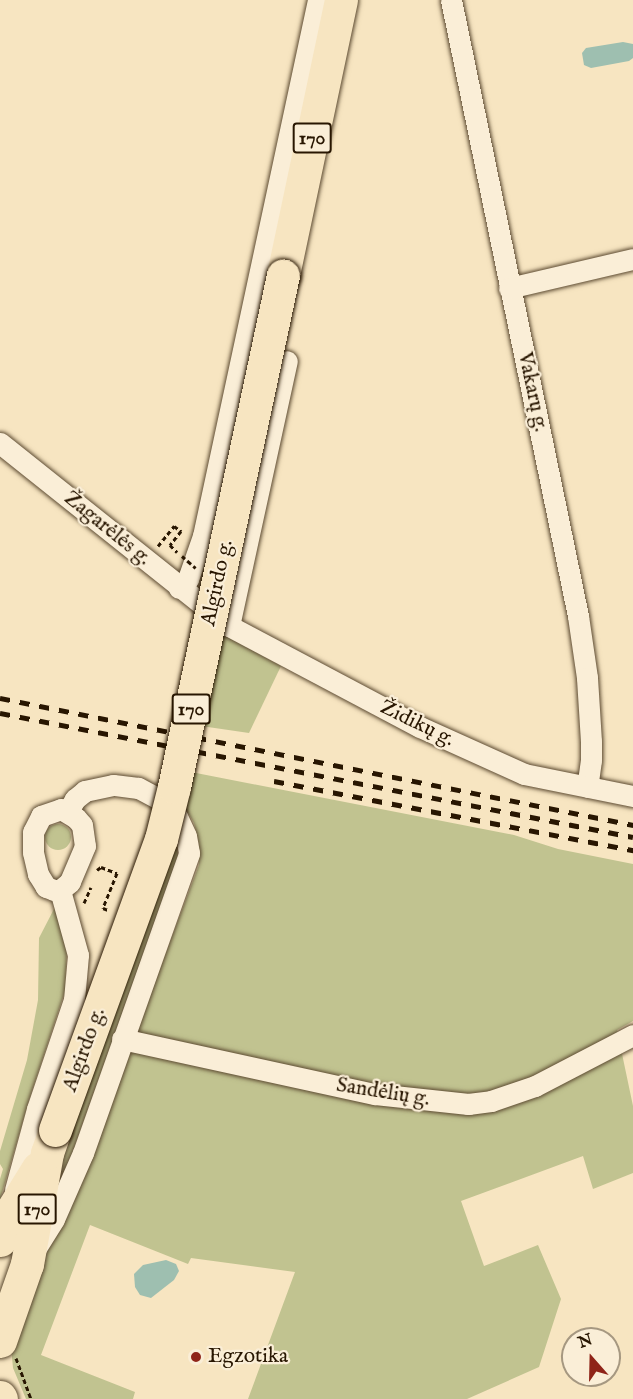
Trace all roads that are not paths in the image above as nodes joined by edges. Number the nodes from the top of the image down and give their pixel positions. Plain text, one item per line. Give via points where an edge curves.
1 (318, 0) edge
2 (341, 0) edge
3 (451, 0) edge
4 (633, 259) edge
5 (509, 288) junction
6 (287, 361) dead end
7 (0, 443) edge
8 (179, 588) junction
9 (221, 621) junction
10 (587, 787) junction
11 (633, 796) edge
12 (68, 812) junction
13 (60, 890) junction
14 (122, 1039) junction
15 (632, 1039) edge
16 (51, 1142) junction
17 (4, 1227) edge
18 (27, 1264) junction
19 (0, 1341) edge

1 - 8 street via 203,536 188,579
2 - 16 main road, Algirdo g. / 170, bridge via 166,818
3 - 5 street, Vakarų g.
4 - 5 street
5 - 10 street, Vakarų g. via 578,616 591,741
6 - 9 street
7 - 8 street, Žagarėlės g.
8 - 9 street, Žagarėlės g.
9 - 10 street, Židikų g. via 420,727 524,774
10 - 11 street, Židikų g.
12 - 13 street via 82,825 85,846 76,874
12 - 13 street via 46,812 36,821 33,832 38,874 46,887
12 - 14 street via 85,791 113,785 138,788 161,800 177,817 186,836 189,853 182,878
13 - 17 street via 78,955 74,1000
14 - 15 street, Sandėlių g. via 375,1094 468,1104 514,1095
14 - 18 street via 82,1153 54,1219
16 - 17 main road, Algirdo g. / 170
16 - 18 main road, Algirdo g. / 170
18 - 19 main road, Algirdo g. / 170

